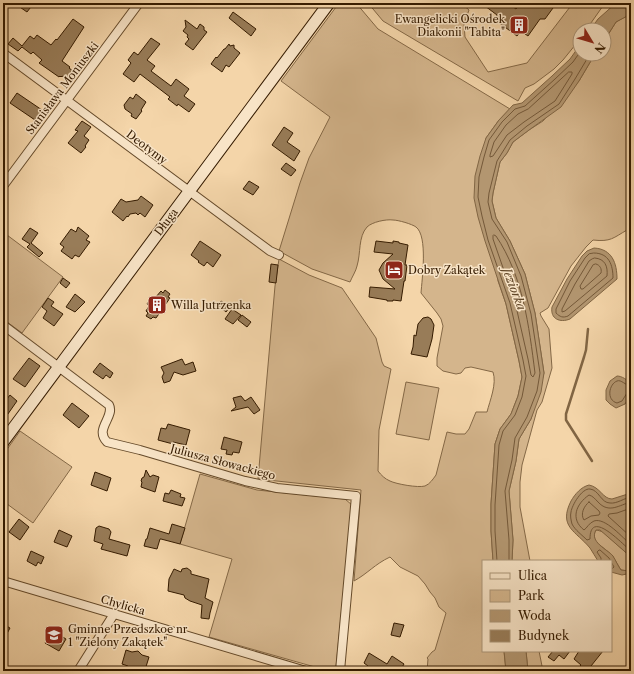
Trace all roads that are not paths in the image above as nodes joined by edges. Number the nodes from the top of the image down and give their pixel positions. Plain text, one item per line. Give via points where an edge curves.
1 (140, 3) edge
2 (329, 3) edge
3 (3, 53) edge
4 (66, 101) junction
5 (3, 186) edge
6 (189, 192) junction
7 (279, 255) dead end
8 (3, 325) edge
9 (59, 367) junction
10 (3, 442) edge
11 (3, 581) edge
12 (114, 614) junction
13 (78, 671) edge
14 (306, 671) edge
15 (340, 671) edge

1 - 4 street, Stanisława Moniuszki
2 - 6 street, Długa
3 - 4 street, Deotymy
4 - 5 street, Stanisława Moniuszki
4 - 6 street, Deotymy
6 - 7 street, Deotymy
6 - 9 street, Długa
8 - 9 street, Juliusza Słowackiego
9 - 10 street, Długa
9 - 15 street, Juliusza Słowackiego via 110,405 111,410 103,428 107,442 277,488 356,496
11 - 12 street, Chylicka
12 - 13 street
12 - 14 street, Chylicka

